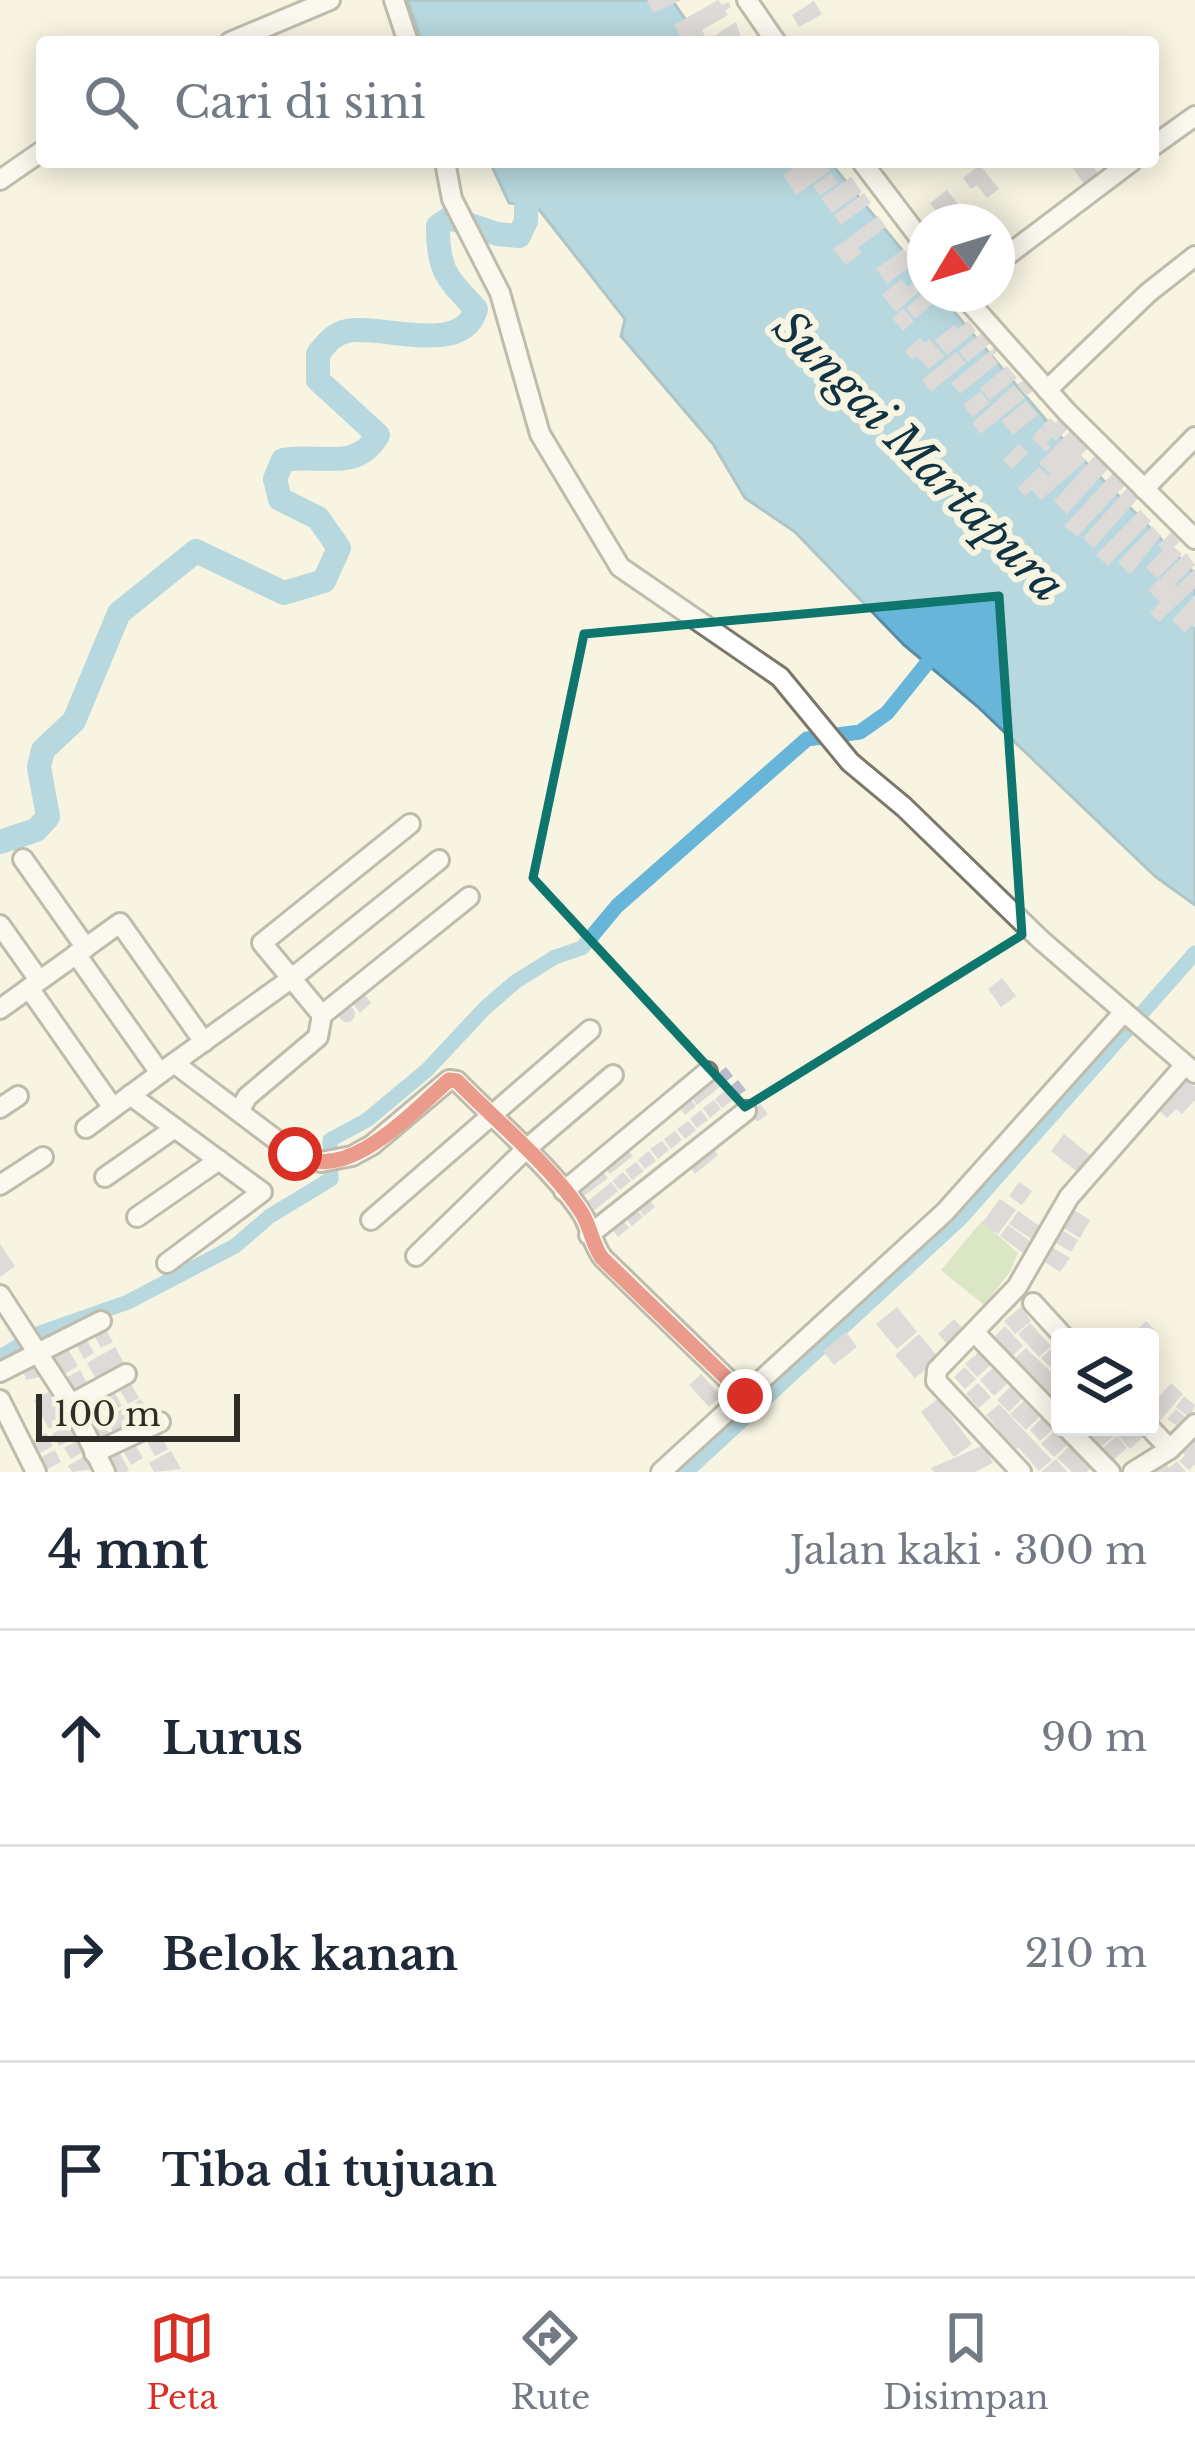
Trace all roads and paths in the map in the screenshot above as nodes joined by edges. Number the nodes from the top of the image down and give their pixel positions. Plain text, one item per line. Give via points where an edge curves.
1 (330, 0) edge
2 (394, 0) edge
3 (747, 0) edge
4 (244, 36) edge
5 (406, 36) edge
6 (772, 36) edge
7 (1195, 116) edge
8 (1159, 142) edge
9 (36, 155) edge
10 (446, 168) edge
11 (867, 168) edge
12 (1124, 168) edge
13 (0, 180) edge
14 (907, 221) edge
15 (1015, 250) edge
16 (1195, 256) edge
17 (978, 312) edge
18 (1047, 390) junction
19 (1195, 437) edge
20 (1144, 489) junction
21 (1195, 539) edge
22 (410, 824) dead end
23 (23, 859) dead end
24 (439, 860) dead end
25 (469, 897) dead end
26 (0, 925) edge
27 (81, 951) junction
28 (292, 978) junction
29 (34, 984) junction
30 (0, 1009) edge
31 (322, 1015) junction
32 (1132, 1019) junction
33 (590, 1030) dead end
34 (204, 1042) junction
35 (167, 1068) junction
36 (1190, 1069) edge
37 (707, 1072) dead end
38 (613, 1075) dead end
39 (130, 1095) junction
40 (18, 1096) dead end
41 (0, 1108) edge
42 (113, 1108) junction
43 (240, 1110) junction
44 (746, 1111) dead end
45 (490, 1115) junction
46 (86, 1128) dead end
47 (175, 1128) junction
48 (525, 1150) junction
49 (43, 1157) dead end
50 (219, 1160) junction
51 (105, 1177) dead end
52 (0, 1185) edge
53 (564, 1190) junction
54 (137, 1217) dead end
55 (371, 1220) dead end
56 (589, 1235) junction
57 (416, 1256) dead end
58 (167, 1262) dead end
59 (0, 1295) edge
60 (1033, 1303) dead end
61 (101, 1321) dead end
62 (1056, 1328) edge
63 (974, 1332) junction
64 (36, 1348) junction
65 (0, 1372) edge
66 (126, 1374) dead end
67 (745, 1396) junction
68 (0, 1400) edge
69 (71, 1404) junction
70 (1051, 1411) edge
71 (160, 1422) dead end
72 (1195, 1424) edge
73 (1075, 1436) edge
74 (1158, 1436) edge
75 (8, 1438) edge
76 (1170, 1449) junction
77 (94, 1453) junction
78 (1016, 1467) edge
79 (36, 1472) edge
80 (105, 1472) edge
81 (661, 1472) edge
82 (992, 1472) edge
83 (1110, 1472) edge
84 (1133, 1472) edge

1 - 4 street
2 - 5 street
3 - 6 street
7 - 8 street
9 - 13 street
10 - 32 street via 452,199 505,306 540,434 611,556 780,677 833,743
11 - 14 street
12 - 15 street
16 - 18 street
17 - 18 street
18 - 20 street
19 - 20 street
20 - 21 street
22 - 28 street via 262,943
23 - 27 street
24 - 28 street
25 - 31 street
26 - 29 street
27 - 29 street
27 - 34 street via 119,923
27 - 35 street
28 - 31 street
28 - 34 street
29 - 30 street
29 - 42 street
31 - 43 street via 318,1037
32 - 36 street
32 - 67 street via 964,1193
33 - 45 street
34 - 35 street
35 - 39 street
35 - 43 street
36 - 63 street via 1082,1180 1024,1277
37 - 53 street
38 - 48 street
39 - 42 street
39 - 47 street
40 - 41 street
42 - 46 street
43 - 45 street via 303,1159 333,1161 372,1145 449,1080
44 - 56 street
45 - 48 street
45 - 55 street
47 - 50 street
47 - 51 street
48 - 53 street
48 - 57 street
49 - 52 street
50 - 54 street
50 - 58 street via 262,1192
53 - 56 street
56 - 67 street via 602,1258
59 - 64 street
60 - 62 street
61 - 64 street
63 - 70 street
63 - 78 street via 936,1381
64 - 65 street
64 - 69 street
66 - 69 street
67 - 81 street
68 - 75 street
69 - 77 street
71 - 77 street
72 - 76 street
73 - 83 street
74 - 76 street
75 - 79 street
76 - 84 street
77 - 80 street
78 - 82 street

